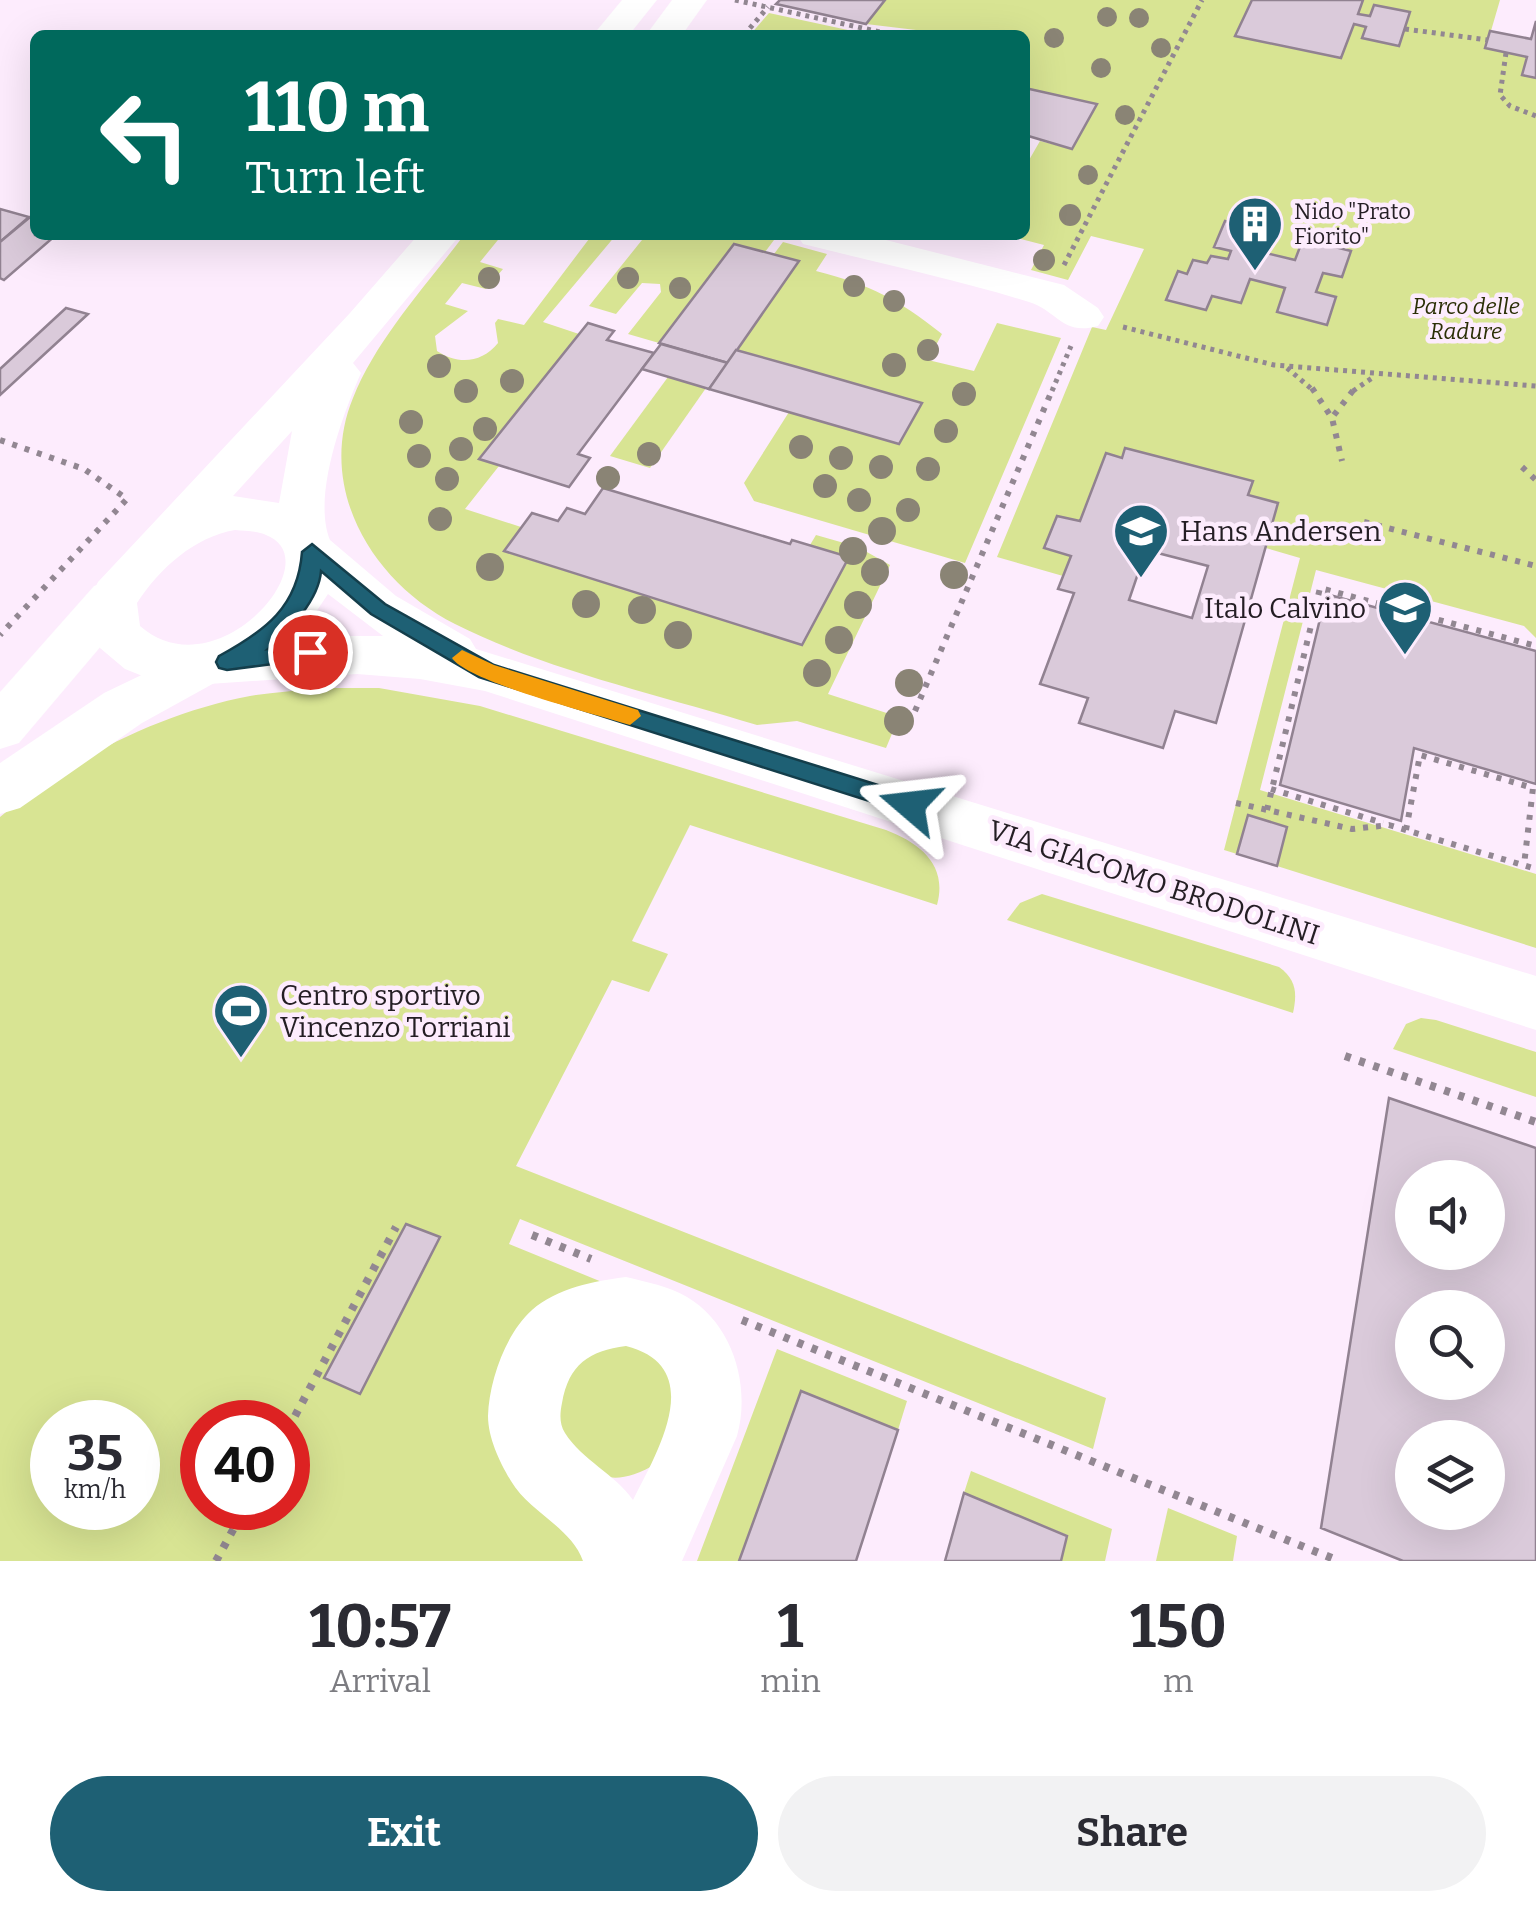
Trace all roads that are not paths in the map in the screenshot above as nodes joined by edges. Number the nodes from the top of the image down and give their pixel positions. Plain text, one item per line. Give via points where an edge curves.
1 (640, 0) edge
2 (690, 0) edge
3 (615, 30) edge
4 (668, 30) edge
5 (436, 240) edge
6 (835, 240) edge
7 (1066, 306) road end
8 (365, 323) junction
9 (166, 539) junction
10 (308, 542) junction
11 (112, 600) junction
12 (213, 665) junction
13 (486, 671) junction
14 (0, 728) edge
15 (0, 792) edge
16 (1536, 1003) edge
17 (620, 1561) edge
18 (643, 1561) edge

1 - 3 street
2 - 4 street
5 - 8 street
6 - 7 street
8 - 9 street
8 - 10 street via 309,442 303,470
9 - 10 street via 205,519 236,513 271,516
9 - 11 street
10 - 12 street via 310,580 290,613 263,642
10 - 13 street, VIA GIACOMO BRODOLINI via 378,609
11 - 12 street via 120,639 150,661
11 - 14 street
12 - 13 street, VIA GIACOMO BRODOLINI via 310,652 392,654
12 - 15 street, VIA GIACOMO BRODOLINI via 123,708
13 - 16 street, VIA GIACOMO BRODOLINI
17 - 18 street via 611,1528 596,1509 551,1477 533,1452 524,1419 527,1384 563,1328 592,1312 624,1308 654,1315 680,1332 698,1358 707,1389 704,1422

